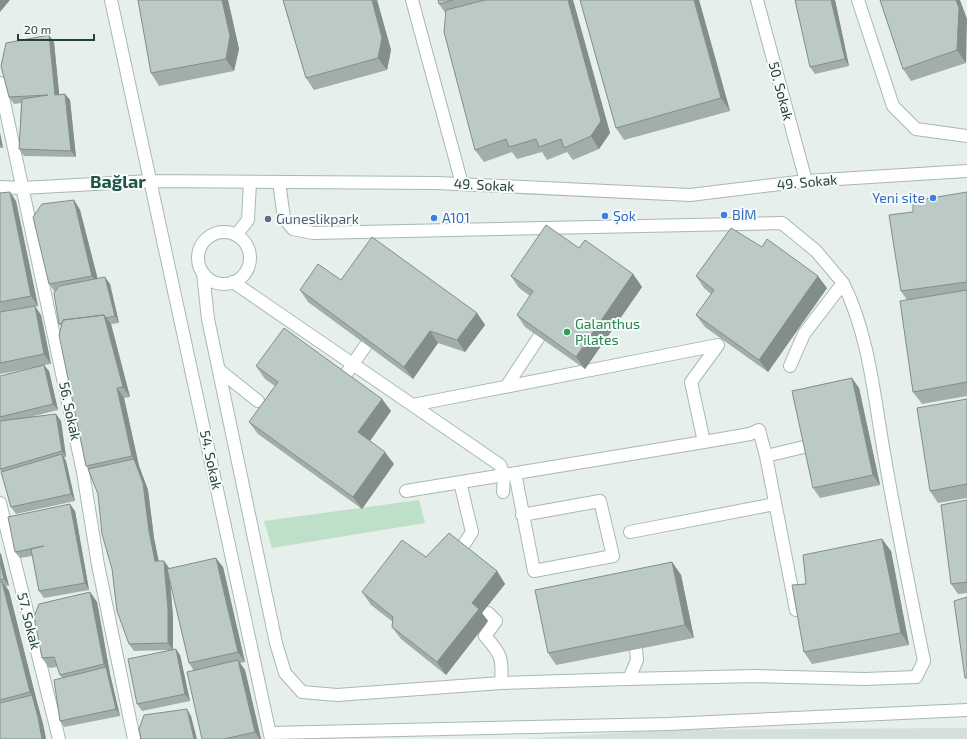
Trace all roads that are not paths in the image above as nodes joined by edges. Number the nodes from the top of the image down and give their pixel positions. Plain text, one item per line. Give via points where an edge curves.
1 (111, 0) edge
2 (412, 0) edge
3 (757, 0) edge
4 (858, 0) edge
5 (0, 83) edge
6 (967, 136) edge
7 (967, 171) edge
8 (150, 181) junction
9 (806, 181) junction
10 (250, 182) junction
11 (280, 182) junction
12 (462, 184) junction
13 (0, 186) edge
14 (22, 188) junction
15 (236, 235) junction
16 (203, 273) junction
17 (233, 282) junction
18 (843, 283) junction
19 (539, 337) edge
20 (366, 345) edge
21 (352, 364) junction
22 (790, 366) dead end
23 (219, 370) junction
24 (344, 377) edge
25 (506, 387) junction
26 (258, 401) dead end
27 (413, 405) junction
28 (704, 442) junction
29 (808, 446) edge
30 (766, 456) junction
31 (510, 474) junction
32 (460, 482) junction
33 (406, 491) dead end
34 (503, 492) dead end
35 (0, 503) edge
36 (775, 504) junction
37 (522, 515) junction
38 (630, 532) dead end
39 (461, 549) edge
40 (803, 608) edge
41 (484, 618) dead end
42 (636, 649) edge
43 (629, 679) junction
44 (501, 683) junction
45 (967, 710) edge
46 (271, 736) edge
47 (59, 739) edge
48 (134, 739) edge

1 - 8 street, 54. Sokak
2 - 12 street
3 - 9 street, 50. Sokak
4 - 6 street via 893,106 916,129
5 - 14 street, 56. Sokak
7 - 9 street, 49. Sokak
8 - 10 street, 49. Sokak
8 - 14 street, 49. Sokak
8 - 46 street, 54. Sokak
9 - 12 street, 49. Sokak via 690,195
10 - 11 street, 49. Sokak
10 - 15 street via 248,220
11 - 12 street, 49. Sokak
11 - 18 street via 284,218 293,229 313,234 782,223 816,251
13 - 14 street, 49. Sokak
14 - 48 street, 56. Sokak via 84,472 98,565
15 - 16 street via 219,232 204,241 198,256
15 - 17 street via 247,247 249,259 246,271
16 - 17 street via 217,282
16 - 23 street via 208,319
17 - 21 street
18 - 22 street via 804,334
18 - 43 street via 853,303 866,350 924,661 919,672 916,677 865,679 755,676
19 - 25 street
20 - 21 street
21 - 24 street
21 - 27 street
23 - 26 street
23 - 44 street via 276,643 285,673 289,678 302,692 337,695
25 - 27 street
25 - 28 street via 720,342 691,382
27 - 31 street
28 - 30 street via 759,430
28 - 31 street
29 - 30 street
30 - 36 street
31 - 32 street
31 - 34 street
31 - 37 street
32 - 33 street
32 - 39 street via 472,532
35 - 47 street, 57. Sokak
36 - 38 street
36 - 40 street via 796,610
37 - 37 street via 534,571 613,556 600,501
41 - 44 street via 488,614 496,621 485,636 496,648 502,663
42 - 43 street via 637,660
43 - 44 street
45 - 46 street via 668,724

